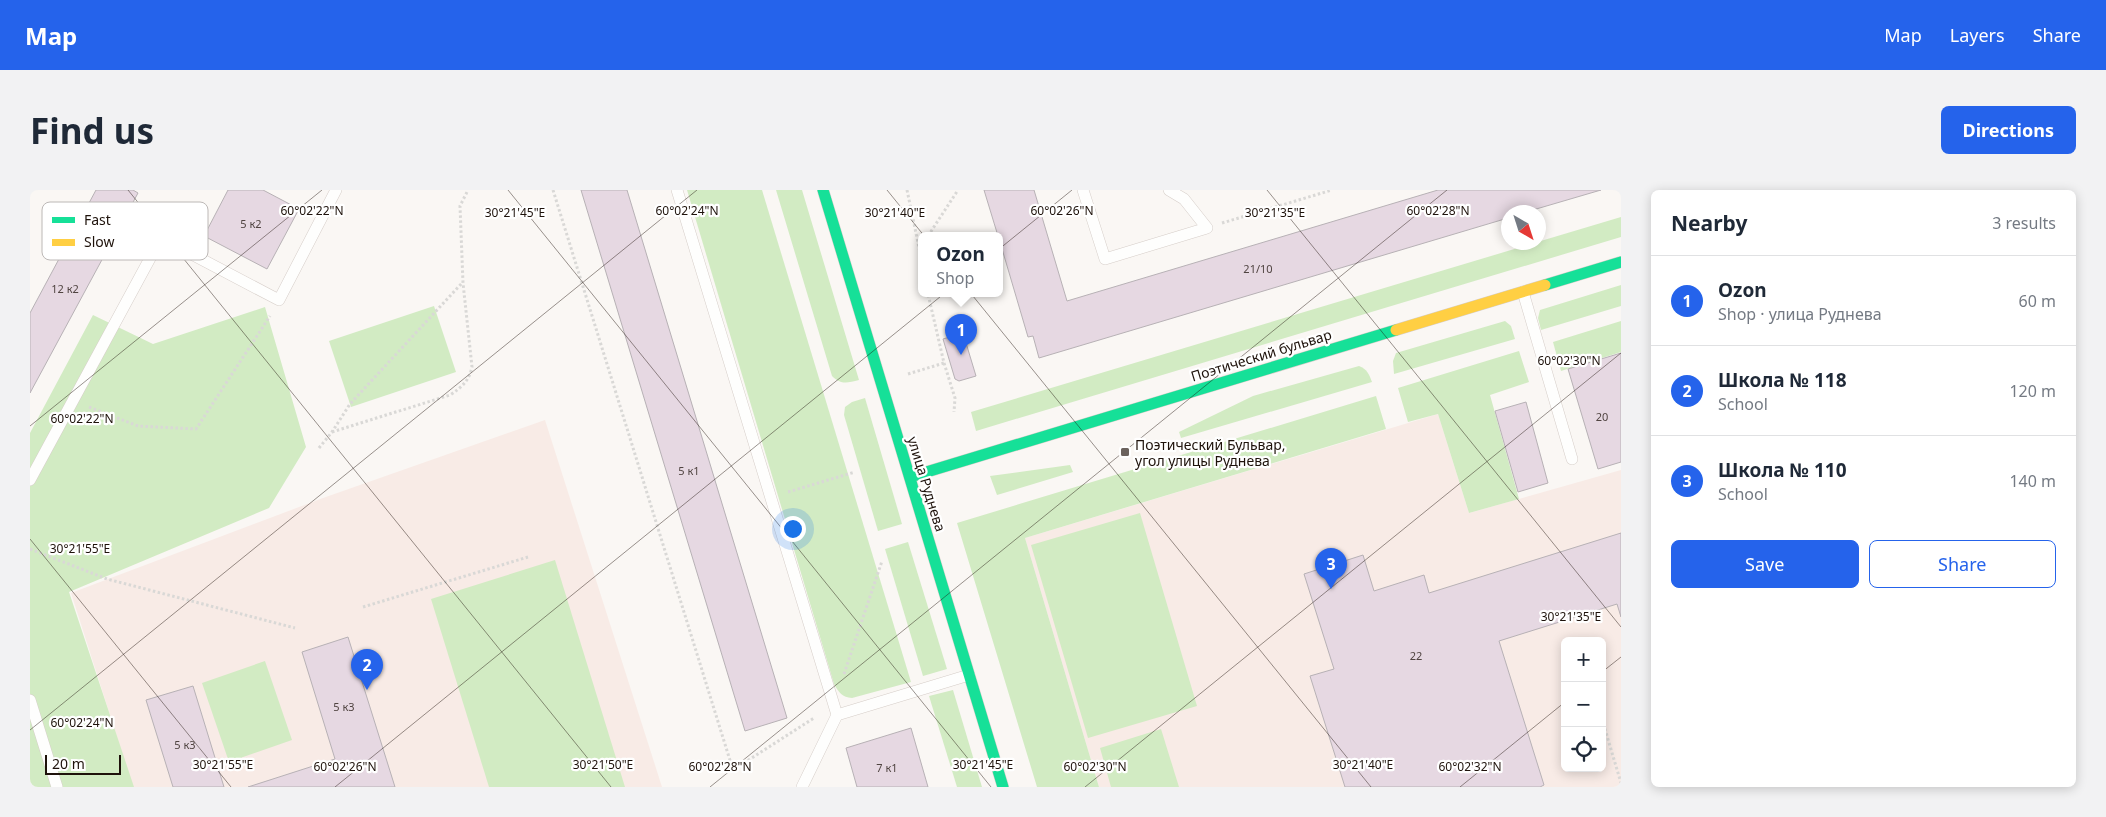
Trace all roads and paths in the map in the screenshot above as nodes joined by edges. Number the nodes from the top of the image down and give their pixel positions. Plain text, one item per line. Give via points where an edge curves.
1 (336, 190) edge
2 (468, 190) edge
3 (553, 190) edge
4 (677, 190) edge
5 (823, 190) edge
6 (906, 190) edge
7 (958, 190) edge
8 (1083, 190) edge
9 (1169, 190) edge
10 (1332, 190) edge
11 (1207, 228) junction
12 (931, 232) edge
13 (918, 236) edge
14 (149, 260) edge
15 (203, 260) edge
16 (1621, 262) edge
17 (463, 283) junction
18 (1524, 292) junction
19 (929, 297) edge
20 (279, 300) junction
21 (944, 363) junction
22 (908, 374) dead end
23 (73, 401) junction
24 (954, 412) dead end
25 (332, 432) junction
26 (319, 448) dead end
27 (1572, 459) dead end
28 (855, 472) dead end
29 (910, 477) junction
30 (30, 480) edge
31 (771, 497) junction
32 (30, 549) edge
33 (528, 557) dead end
34 (882, 560) dead end
35 (363, 607) dead end
36 (295, 628) dead end
37 (970, 675) junction
38 (30, 700) edge
39 (836, 710) junction
40 (1604, 727) edge
41 (1621, 783) edge
42 (57, 787) edge
43 (802, 787) edge
44 (1003, 787) edge

1 - 20 lane
2 - 17 path via 460,206
3 - 39 path via 733,770
4 - 31 lane
5 - 29 street, улица Руднева
6 - 13 path
7 - 12 path
8 - 11 lane via 1105,258
9 - 11 lane via 1184,199
10 - 11 path
14 - 23 lane
15 - 20 lane
16 - 18 street, Поэтический бульвар
17 - 25 path via 350,404
17 - 25 path via 472,367 470,378 450,395
18 - 27 lane
18 - 29 street, Поэтический бульвар
19 - 21 path
20 - 23 path via 196,430 138,426
21 - 22 path
21 - 24 path via 954,398
23 - 30 lane
25 - 26 path
28 - 31 path
29 - 37 street, улица Руднева
31 - 39 lane
32 - 36 path via 107,579
33 - 35 path
34 - 39 path
37 - 39 lane
37 - 44 street, улица Руднева
38 - 42 lane
39 - 43 lane
40 - 41 path

